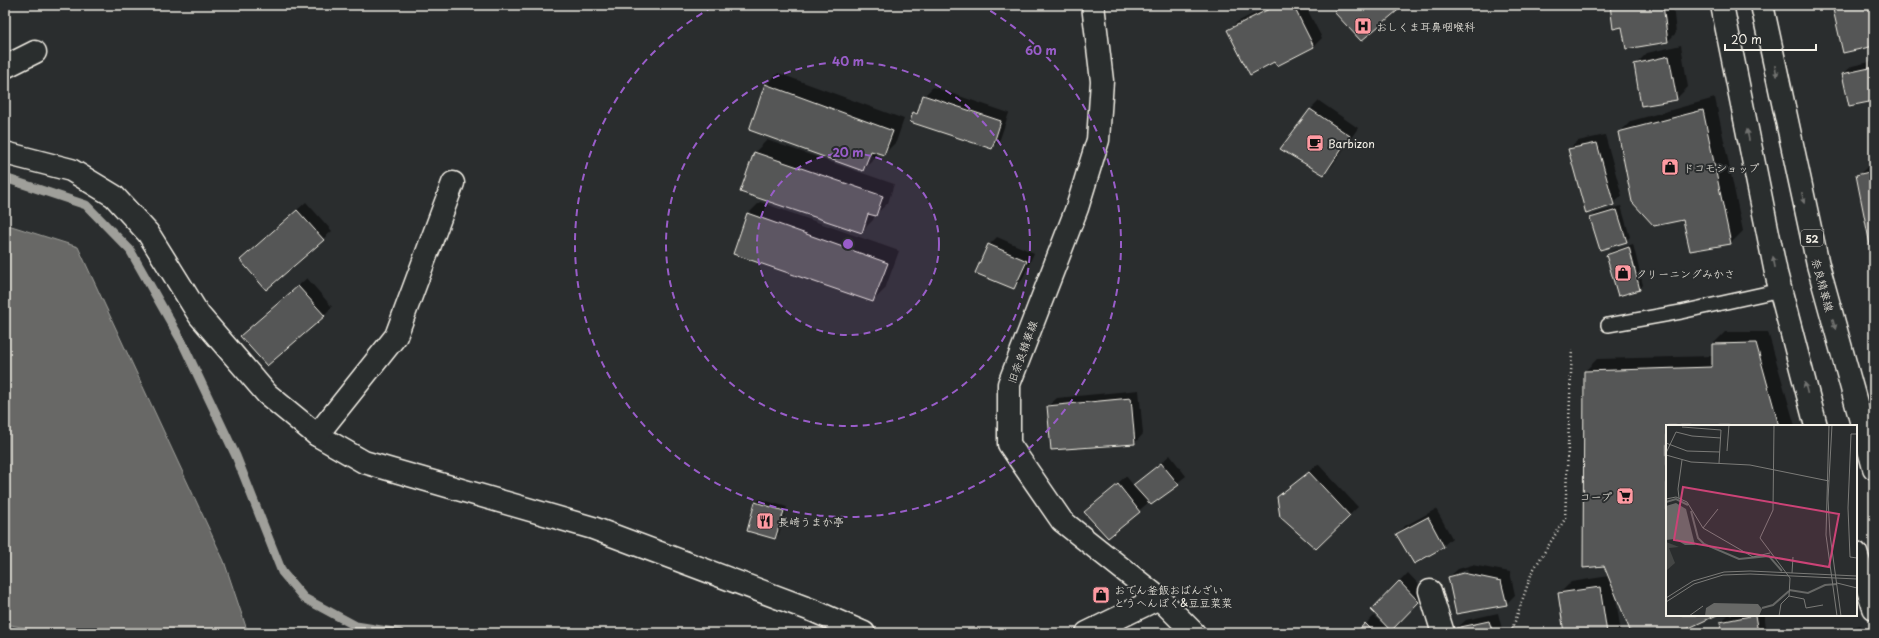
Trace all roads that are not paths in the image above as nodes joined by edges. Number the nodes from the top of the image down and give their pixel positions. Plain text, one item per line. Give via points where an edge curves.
1 (1093, 5) edge
2 (1722, 5) edge
3 (1762, 5) edge
4 (35, 52) dead end
5 (5, 66) edge
6 (5, 153) edge
7 (453, 183) dead end
8 (1781, 290) junction
9 (1608, 325) dead end
10 (1816, 425) edge
11 (317, 435) junction
12 (1874, 468) edge
13 (1857, 556) edge
14 (1430, 590) dead end
15 (1159, 598) junction
16 (1874, 608) edge
17 (864, 633) edge
18 (1087, 633) edge
19 (1194, 633) edge
20 (1442, 633) edge

1 - 15 street, 旧奈良精華線 via 1102,80 1098,140 1078,208 1009,384 1009,444 1062,521
8 -> 2 street
3 -> 12 street, 奈良精華線 / 52 via 1818,265
4 - 5 street
6 - 11 street via 71,170 114,196 148,233 199,315 268,394
7 - 11 street via 396,336
8 - 9 lane
10 -> 8 street
11 - 17 street via 364,462 593,528 814,611
13 - 16 street
14 - 20 street
15 - 18 street
15 - 19 street, 旧奈良精華線

